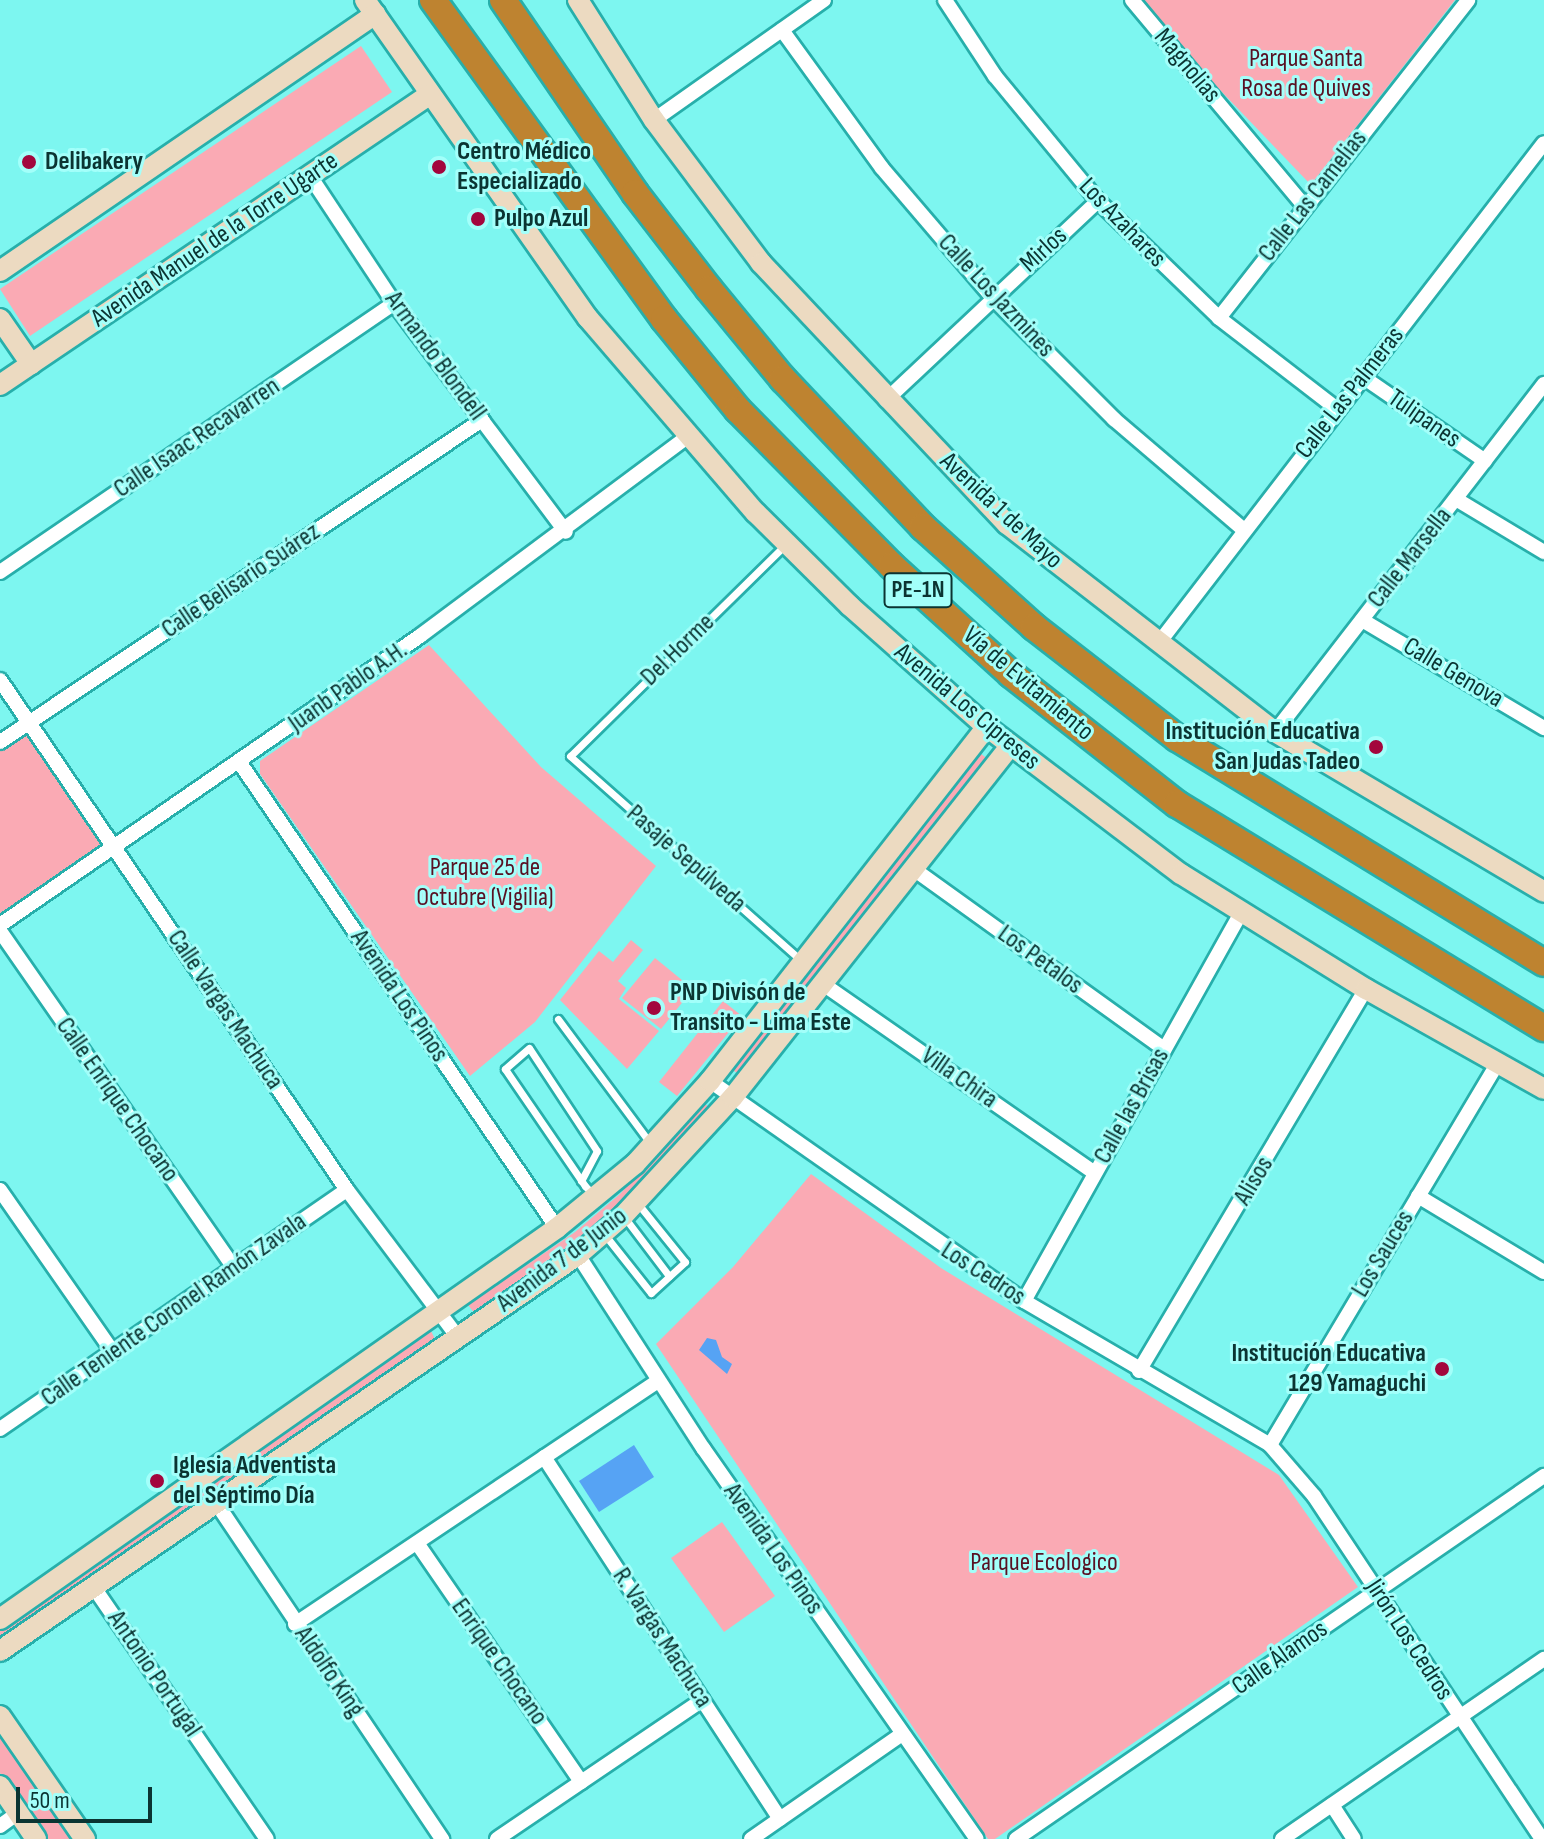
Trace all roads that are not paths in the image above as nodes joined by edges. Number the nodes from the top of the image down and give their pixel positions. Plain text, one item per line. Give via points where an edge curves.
1 (433, 0) edge
2 (503, 0) edge
3 (578, 0) edge
4 (824, 0) edge
5 (945, 0) edge
6 (1132, 0) edge
7 (1468, 0) edge
8 (370, 7) edge
9 (782, 30) junction
10 (429, 95) junction
11 (654, 120) junction
12 (1544, 143) edge
13 (310, 176) junction
14 (1098, 201) junction
15 (1304, 206) junction
16 (0, 271) edge
17 (992, 297) junction
18 (394, 303) junction
19 (1219, 318) junction
20 (0, 319) edge
21 (31, 364) junction
22 (1363, 377) junction
23 (1544, 384) edge
24 (0, 385) edge
25 (886, 400) junction
26 (1337, 409) junction
27 (482, 420) junction
28 (687, 437) junction
29 (1485, 461) junction
30 (1456, 499) junction
31 (1244, 530) junction
32 (566, 532) junction
33 (786, 544) junction
34 (1544, 552) edge
35 (0, 572) edge
36 (1362, 620) junction
37 (1158, 644) junction
38 (0, 680) edge
39 (29, 722) junction
40 (987, 727) junction
41 (1544, 728) edge
42 (1275, 732) junction
43 (0, 742) edge
44 (1010, 746) junction
45 (570, 756) joint
46 (240, 763) junction
47 (114, 848) junction
48 (915, 870) junction
49 (1544, 892) edge
50 (1241, 912) junction
51 (0, 928) edge
52 (803, 962) junction
53 (1544, 963) edge
54 (823, 984) junction
55 (1366, 989) junction
56 (558, 1019) dead end
57 (1544, 1028) edge
58 (1164, 1049) junction
59 (1497, 1064) junction
60 (710, 1081) junction
61 (1544, 1089) edge
62 (733, 1097) junction
63 (653, 1145) junction
64 (1095, 1173) junction
65 (581, 1181) junction
66 (0, 1190) edge
67 (347, 1190) junction
68 (1418, 1196) junction
69 (595, 1197) junction
70 (630, 1210) junction
71 (557, 1228) junction
72 (604, 1233) junction
73 (578, 1255) junction
74 (234, 1268) junction
75 (1544, 1272) edge
76 (669, 1276) junction
77 (1024, 1301) junction
78 (437, 1309) junction
79 (457, 1336) junction
80 (113, 1352) junction
81 (1139, 1371) junction
82 (658, 1381) junction
83 (0, 1429) edge
84 (1270, 1445) junction
85 (544, 1457) junction
86 (1544, 1476) edge
87 (217, 1504) junction
88 (417, 1543) junction
89 (95, 1589) junction
90 (1377, 1591) junction
91 (0, 1619) edge
92 (295, 1624) junction
93 (0, 1651) edge
94 (1544, 1659) edge
95 (702, 1700) junction
96 (0, 1716) edge
97 (1460, 1717) junction
98 (902, 1734) junction
99 (581, 1782) junction
100 (0, 1786) edge
101 (1332, 1805) junction
102 (18, 1813) junction
103 (780, 1819) junction
104 (0, 1826) edge
105 (1542, 1838) edge
106 (36, 1839) edge
107 (85, 1839) edge
108 (267, 1839) edge
109 (442, 1839) edge
110 (497, 1839) edge
111 (751, 1839) edge
112 (977, 1839) edge
113 (1016, 1839) edge
114 (1282, 1839) edge
115 (1354, 1839) edge

1 - 57 highway, Vía de Evitamiento / PE-1N via 664,319 738,410 882,556 1011,674 1177,804
2 - 53 highway, Vía de Evitamiento / PE-1N via 635,193 709,289 803,403 923,527 1034,627 1177,738
3 - 11 street, Avenida 1 de Mayo
4 - 9 street
5 - 14 street, Los Azahares via 995,76
6 - 15 street, Magnolias
7 - 15 street, Calle Las Camelias
8 - 10 street, Avenida Los Cipreses
8 - 16 street
9 - 11 street
9 - 17 street, Calle Los Jazmines via 882,168
10 - 13 street, Avenida Manuel de la Torre Ugarte
10 - 28 street, Avenida Los Cipreses via 588,318
11 - 25 street, Avenida 1 de Mayo via 761,263
12 - 22 street, Calle Las Palmeras
13 - 18 street, Armando Blondell
13 - 21 street, Avenida Manuel de la Torre Ugarte
14 - 17 street, Mirlos
14 - 19 street, Los Azahares
15 - 19 street, Calle Las Camelias
17 - 25 street, Mirlos
17 - 31 street, Calle Los Jazmines via 1114,419
18 - 27 street, Armando Blondell
18 - 35 street, Calle Isaac Recavarren
19 - 26 street, Los Azahares
20 - 21 street
21 - 24 street, Avenida Manuel de la Torre Ugarte
22 - 26 street, Calle Las Palmeras
22 - 29 street, Tulipanes
23 - 29 street, Calle Marsella
25 - 37 street, Avenida 1 de Mayo via 1007,524
26 - 31 street, Calle Las Palmeras
27 - 32 street, Armando Blondell
27 - 39 street, Calle Belisario Suárez
28 - 32 street, Juanb Pablo A.H.
28 - 33 street, Avenida Los Cipreses
29 - 30 street, Calle Marsella
30 - 34 street
30 - 36 street, Calle Marsella
31 - 37 street, Calle Las Palmeras
32 - 46 street, Juanb Pablo A.H.
33 - 40 street, Avenida Los Cipreses
33 - 45 lane, Del Horme
36 - 41 street, Calle Genova
36 - 42 street, Calle Marsella
37 - 42 street, Avenida 1 de Mayo
38 - 39 street, Calle Vargas Machuca
39 - 43 street, Calle Belisario Suárez
39 - 47 street, Calle Vargas Machuca
40 - 44 street, Avenida Los Cipreses
40 - 52 street, Avenida 7 de Junio
42 - 49 street, Avenida 1 de Mayo
44 - 48 street, Avenida 7 de Junio
44 - 50 street, Avenida Los Cipreses via 1111,824
45 - 52 lane, Pasaje Sepúlveda
46 - 47 street, Juanb Pablo A.H.
46 - 71 street, Avenida Los Pinos
47 - 51 street, Juanb Pablo A.H.
47 - 67 street, Calle Vargas Machuca
48 - 54 street, Avenida 7 de Junio
48 - 58 street, Los Petalos
50 - 55 street, Avenida Los Cipreses
50 - 58 street, Calle las Brisas
51 - 74 street, Calle Enrique Chocano
52 - 60 street, Avenida 7 de Junio
54 - 62 street, Avenida 7 de Junio
54 - 64 street, Villa Chira
55 - 59 street, Avenida Los Cipreses
55 - 81 street, Alisos
56 - 63 lane
58 - 64 street, Calle las Brisas
59 - 61 street, Avenida Los Cipreses
59 - 68 street, Los Sauces
60 - 62 street, Los Cedros
60 - 63 street, Avenida 7 de Junio
62 - 70 street, Avenida 7 de Junio
62 - 77 street, Los Cedros
63 - 69 street, Avenida 7 de Junio
64 - 77 street, Calle las Brisas
65 - 65 lane via 505,1069 529,1048 597,1151
65 - 69 lane
66 - 80 street
67 - 74 street, Calle Teniente Coronel Ramón Zavala
67 - 78 street, Calle Vargas Machuca
68 - 75 street
68 - 84 street, Los Sauces
69 - 71 street, Avenida 7 de Junio
70 - 72 street, Avenida 7 de Junio
70 - 76 lane
70 - 76 lane via 685,1262
71 - 78 street, Avenida 7 de Junio
72 - 73 street, Avenida 7 de Junio
72 - 76 lane via 651,1293
73 - 79 street, Avenida 7 de Junio
73 - 82 street, Avenida Los Pinos
74 - 80 street, Calle Teniente Coronel Ramón Zavala
77 - 81 street, Los Cedros
78 - 79 street, Calle Vargas Machuca
78 - 91 street, Avenida 7 de Junio
79 - 87 street, Avenida 7 de Junio
80 - 83 street, Calle Teniente Coronel Ramón Zavala
81 - 84 street, Los Cedros
82 - 85 street
82 - 98 street, Avenida Los Pinos
84 - 90 street, Jirón Los Cedros via 1314,1496
85 - 88 street
85 - 95 street, R. Vargas Machuca
86 - 90 street, Calle Álamos
87 - 89 street, Avenida 7 de Junio
87 - 92 street, Aldolfo King
88 - 92 street
88 - 99 street, Enrique Chocano
89 - 93 street, Avenida 7 de Junio
89 - 108 street, Antonio Portugal
90 - 97 street, Jirón Los Cedros
90 - 113 street, Calle Álamos
92 - 109 street, Aldolfo King
94 - 97 street
95 - 99 street
95 - 103 street, R. Vargas Machuca
96 - 107 street
97 - 101 street
97 - 105 street, Jirón Los Cedros
98 - 103 street
98 - 112 street, Avenida Los Pinos
99 - 110 street
100 - 102 street
101 - 114 street
101 - 115 street
102 - 104 street
102 - 106 street
103 - 111 street

